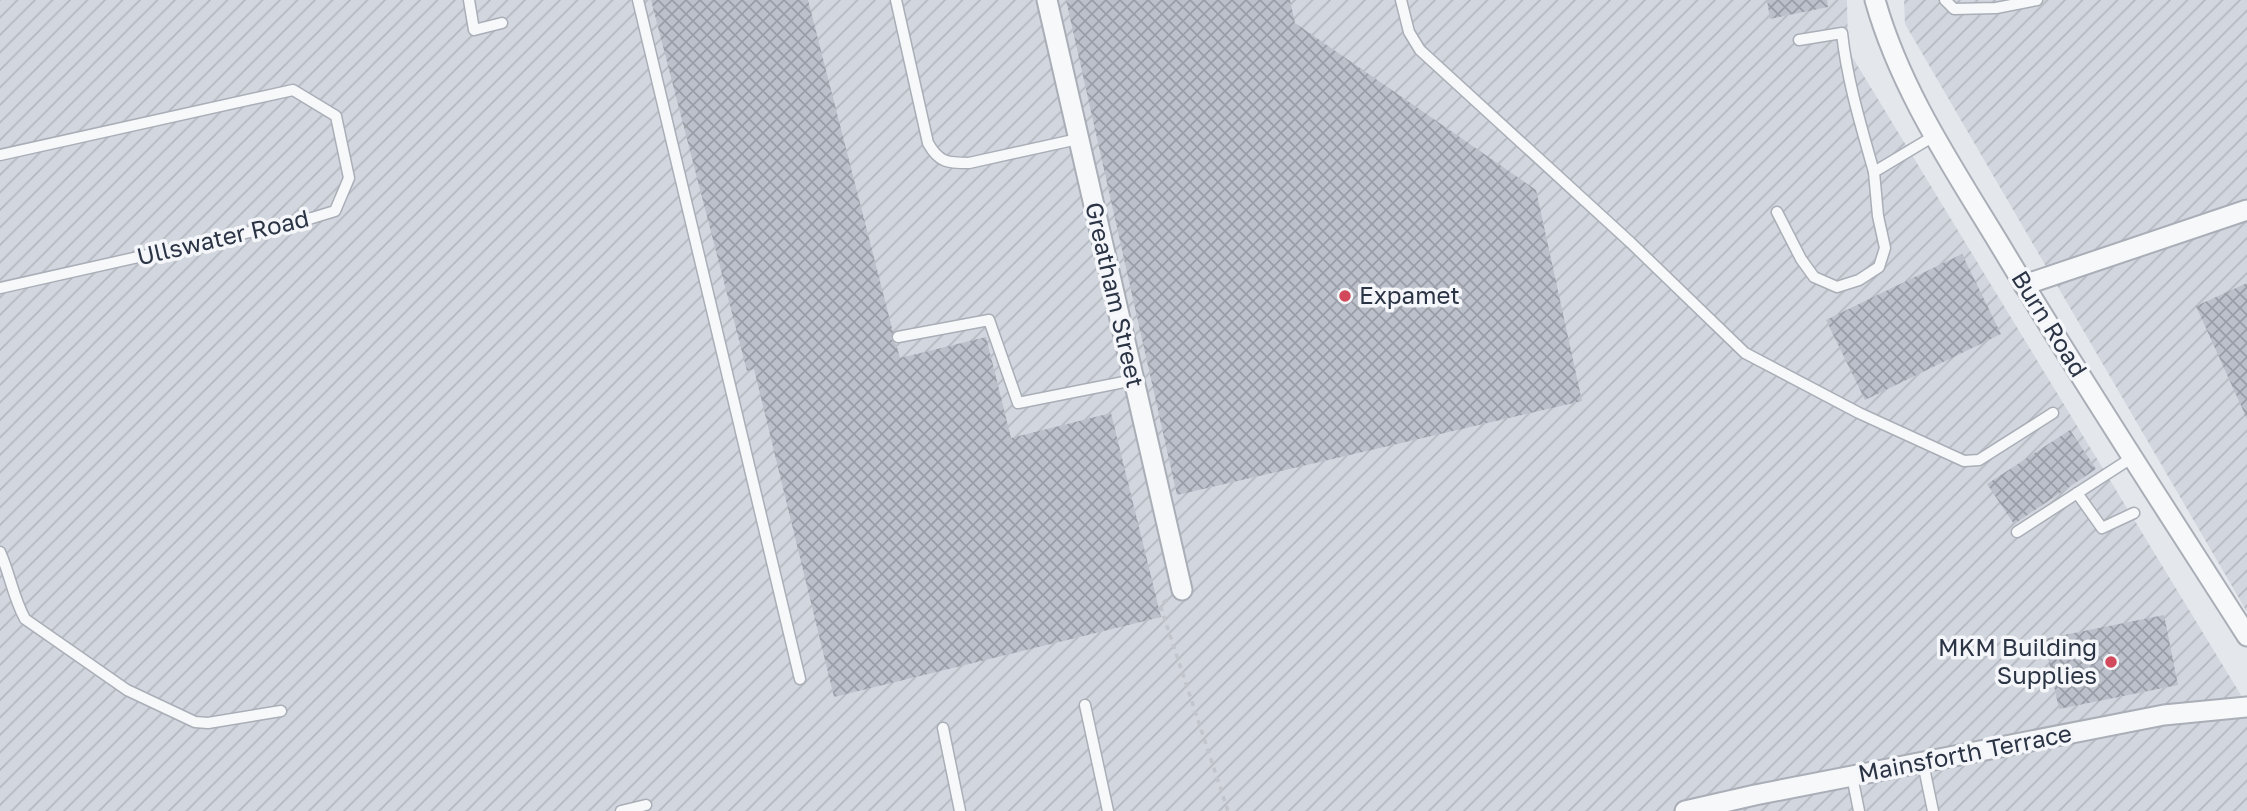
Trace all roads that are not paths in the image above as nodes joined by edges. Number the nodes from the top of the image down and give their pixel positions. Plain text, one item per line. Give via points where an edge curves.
1 (469, 0) edge
2 (638, 0) edge
3 (896, 0) edge
4 (1046, 0) edge
5 (1401, 0) edge
6 (1875, 0) edge
7 (1945, 0) edge
8 (2037, 0) edge
9 (502, 23) dead end
10 (1799, 40) dead end
11 (1934, 136) junction
12 (1079, 139) junction
13 (0, 155) edge
14 (1874, 172) junction
15 (2247, 211) edge
16 (1777, 212) dead end
17 (2024, 285) junction
18 (0, 288) edge
19 (898, 337) dead end
20 (1134, 380) junction
21 (2053, 413) dead end
22 (2133, 457) junction
23 (2077, 493) junction
24 (2134, 513) dead end
25 (2017, 532) dead end
26 (0, 552) edge
27 (4, 576) edge
28 (1182, 590) road end
29 (2247, 636) edge
30 (800, 679) dead end
31 (1085, 705) dead end
32 (2247, 706) edge
33 (281, 711) dead end
34 (943, 728) dead end
35 (1923, 762) junction
36 (1852, 776) junction
37 (646, 805) dead end
38 (621, 811) edge
39 (960, 811) edge
40 (1108, 811) edge
41 (1685, 811) edge
42 (1859, 811) edge
43 (1933, 811) edge

1 - 9 lane via 474,30
2 - 30 lane
3 - 12 lane via 934,154 952,163 969,163
4 - 12 street, Greatham Street
5 - 21 lane via 1409,32 1420,50 1745,353 1964,461 1979,460
6 - 11 street, Burn Road via 1904,80
7 - 8 lane via 1954,9 1996,8
10 - 14 lane via 1842,33
11 - 14 lane
11 - 17 street, Burn Road
12 - 20 street, Greatham Street
13 - 18 lane, Ullswater Road via 293,90 336,116 348,178 335,211
14 - 16 lane via 1885,248 1879,267 1858,280 1837,287 1814,277
15 - 17 street
17 - 22 street, Burn Road
19 - 20 lane via 989,320 1018,403
20 - 28 street, Greatham Street
22 - 23 lane
22 - 29 street, Burn Road
23 - 24 lane via 2102,528
23 - 25 lane
26 - 27 lane
27 - 33 lane via 24,619 127,690 195,722
31 - 40 lane
32 - 35 street, Mainsforth Terrace via 2164,715
34 - 39 lane
35 - 36 street, Mainsforth Terrace
35 - 43 lane
36 - 41 street, Mainsforth Terrace
36 - 42 lane
37 - 38 lane

